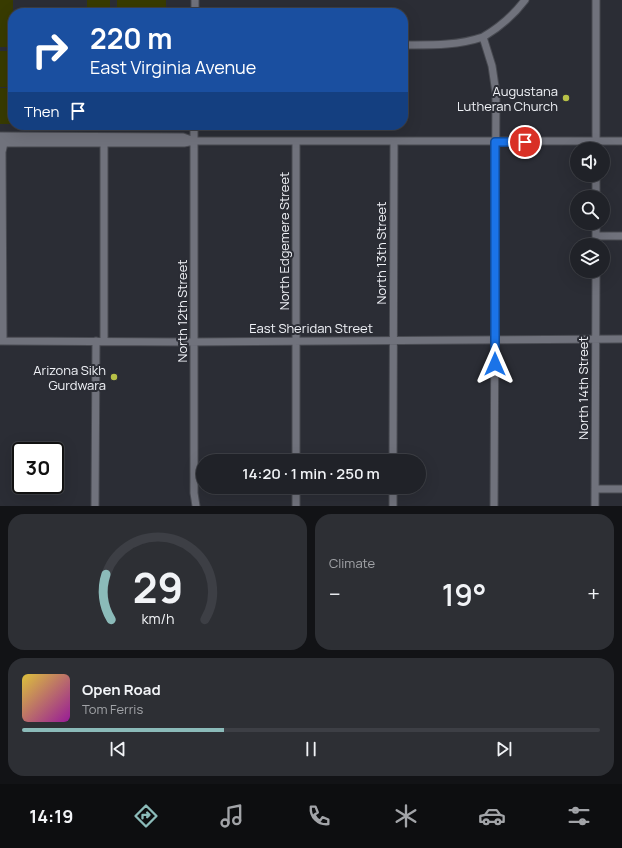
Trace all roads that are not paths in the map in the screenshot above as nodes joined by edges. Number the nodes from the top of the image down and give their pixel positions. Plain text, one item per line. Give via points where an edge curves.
1 (525, 0) edge
2 (596, 0) edge
3 (483, 37) junction
4 (408, 45) edge
5 (194, 130) edge
6 (1, 141) edge
7 (194, 141) junction
8 (296, 141) junction
9 (622, 141) edge
10 (394, 142) junction
11 (495, 142) junction
12 (596, 142) edge
13 (104, 143) junction
14 (610, 143) edge
15 (570, 144) edge
16 (596, 230) edge
17 (596, 236) joint
18 (622, 236) edge
19 (596, 278) edge
20 (595, 339) junction
21 (622, 339) edge
22 (393, 340) junction
23 (495, 340) junction
24 (1, 341) edge
25 (100, 341) junction
26 (194, 341) junction
27 (296, 341) junction
28 (296, 454) edge
29 (393, 454) edge
30 (595, 489) junction
31 (622, 489) edge
32 (296, 494) edge
33 (393, 494) edge
34 (194, 498) junction
35 (95, 506) edge
36 (191, 506) edge
37 (196, 506) edge
38 (296, 506) edge
39 (393, 506) edge
40 (494, 506) edge
41 (595, 506) edge

1 - 3 street via 500,27
2 - 12 street
3 - 4 street via 440,45
3 - 11 street via 494,80
5 - 7 street, North 12th Street
6 - 7 street via 183,136
6 - 13 street
6 - 24 street
7 - 8 street
7 - 13 street
7 - 26 street, North 12th Street
8 - 10 street
8 - 27 street, North Edgemere Street
9 - 14 street
10 - 11 street
10 - 22 street, North 13th Street
11 - 15 street
11 - 23 street
13 - 25 street
16 - 17 street
17 - 18 street
19 - 20 street, North 14th Street
20 - 21 street, East Sheridan Street
20 - 23 street, East Sheridan Street
20 - 30 street, North 14th Street
22 - 23 street, East Sheridan Street
22 - 27 street, East Sheridan Street
22 - 29 street, North 13th Street
23 - 40 street
24 - 25 street, East Sheridan Street
25 - 26 street, East Sheridan Street
25 - 35 street
26 - 27 street, East Sheridan Street
26 - 34 street, North 12th Street
27 - 28 street, North Edgemere Street
30 - 31 street
30 - 41 street, North 14th Street
32 - 38 street
33 - 39 street
34 - 36 street, North 12th Street
34 - 37 street, North 12th Street

